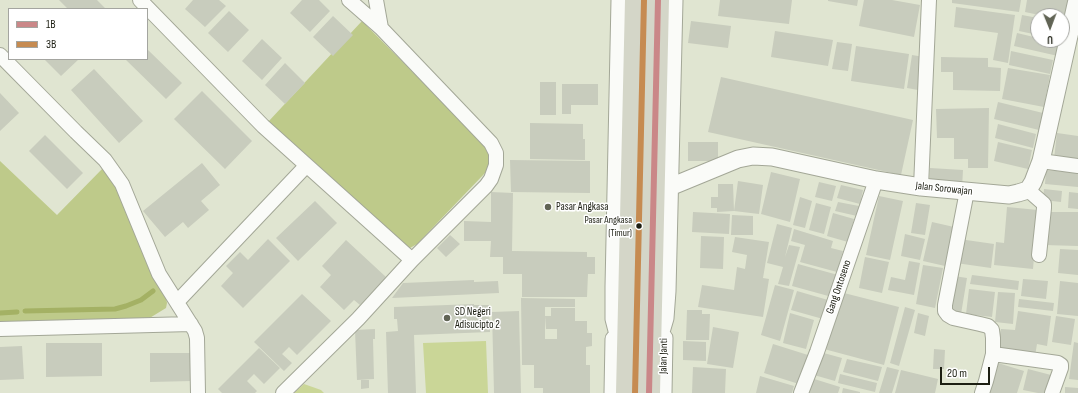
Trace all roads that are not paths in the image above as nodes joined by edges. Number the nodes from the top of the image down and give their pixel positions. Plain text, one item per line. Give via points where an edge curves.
1 (140, 0) edge
2 (349, 0) edge
3 (376, 0) edge
4 (620, 0) edge
5 (636, 0) edge
6 (658, 0) edge
7 (674, 0) edge
8 (929, 0) edge
9 (1077, 0) edge
10 (148, 8) edge
11 (148, 8) edge
12 (381, 28) junction
13 (0, 55) edge
14 (626, 129) junction
15 (1041, 160) junction
16 (306, 166) junction
17 (1078, 166) edge
18 (876, 180) junction
19 (670, 187) junction
20 (920, 187) junction
21 (1028, 190) junction
22 (967, 191) junction
23 (1039, 255) dead end
24 (412, 260) junction
25 (177, 302) junction
26 (665, 318) junction
27 (614, 319) junction
28 (191, 324) junction
29 (0, 329) edge
30 (993, 354) junction
31 (649, 383) edge
32 (628, 384) edge
33 (198, 393) edge
34 (283, 393) edge
35 (613, 393) edge
36 (663, 393) edge
37 (801, 393) edge
38 (982, 393) edge
39 (1052, 393) edge

1 - 11 street
2 - 12 street
3 - 12 street
4 - 14 street
5 - 14 highway
6 - 31 highway
7 - 19 street
8 - 20 street
9 - 15 street
10 - 16 street via 263,126
12 - 24 street via 491,142 496,153 496,165 486,186
13 - 25 street via 113,171 122,184 159,274
14 - 27 street via 614,280
14 - 32 highway
15 - 17 street
15 - 21 street via 1034,182
16 - 24 street
16 - 25 street
18 - 19 street, Jalan Sorowajan via 772,157 753,156 738,159
18 - 20 street, Jalan Sorowajan
18 - 37 street, Gang Ontoseno
19 - 26 street
20 - 22 street, Jalan Sorowajan
21 - 22 street, Jalan Sorowajan via 1009,195
21 - 23 street via 1044,204
22 - 30 street via 945,311 953,318 988,326 993,334
24 - 34 street via 358,319
25 - 28 street
26 - 31 street
26 - 36 street, Jalan Janti
27 - 32 street
27 - 35 street
28 - 29 street
28 - 33 street via 197,338
30 - 38 street
30 - 39 street via 1058,363 1061,368

